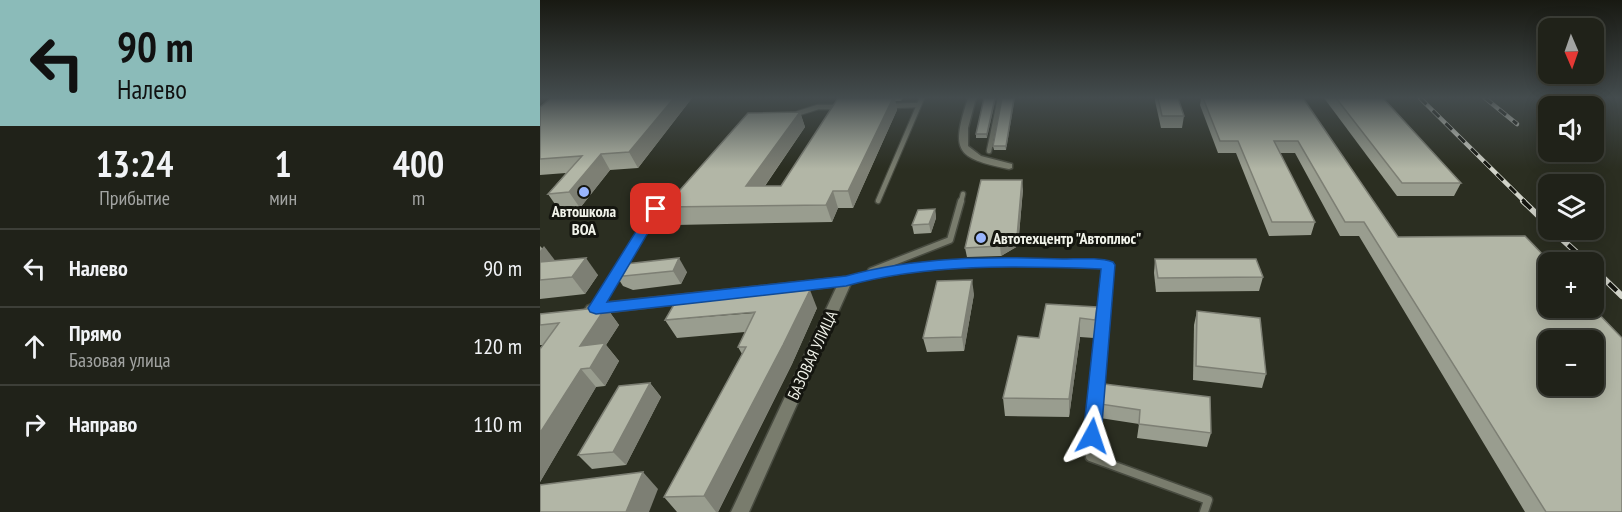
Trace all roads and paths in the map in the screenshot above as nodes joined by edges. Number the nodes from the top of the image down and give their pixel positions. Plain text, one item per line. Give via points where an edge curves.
1 (911, 122) edge
2 (964, 122) edge
3 (995, 122) edge
4 (989, 151) dead end
5 (1010, 166) dead end
6 (963, 194) dead end
7 (878, 201) dead end
8 (656, 209) dead end
9 (846, 281) junction
10 (596, 308) junction
11 (573, 311) edge
12 (740, 512) edge
13 (1204, 512) edge

1 - 7 lane
2 - 5 street via 961,145 970,154
3 - 4 lane
6 - 9 lane via 950,240
8 - 10 lane
9 - 10 street, БАЗОВАЯ УЛИЦА
9 - 12 street, БАЗОВАЯ УЛИЦА
9 - 13 lane via 928,266 1044,262 1108,265 1090,457 1208,500
10 - 11 street, БАЗОВАЯ УЛИЦА

